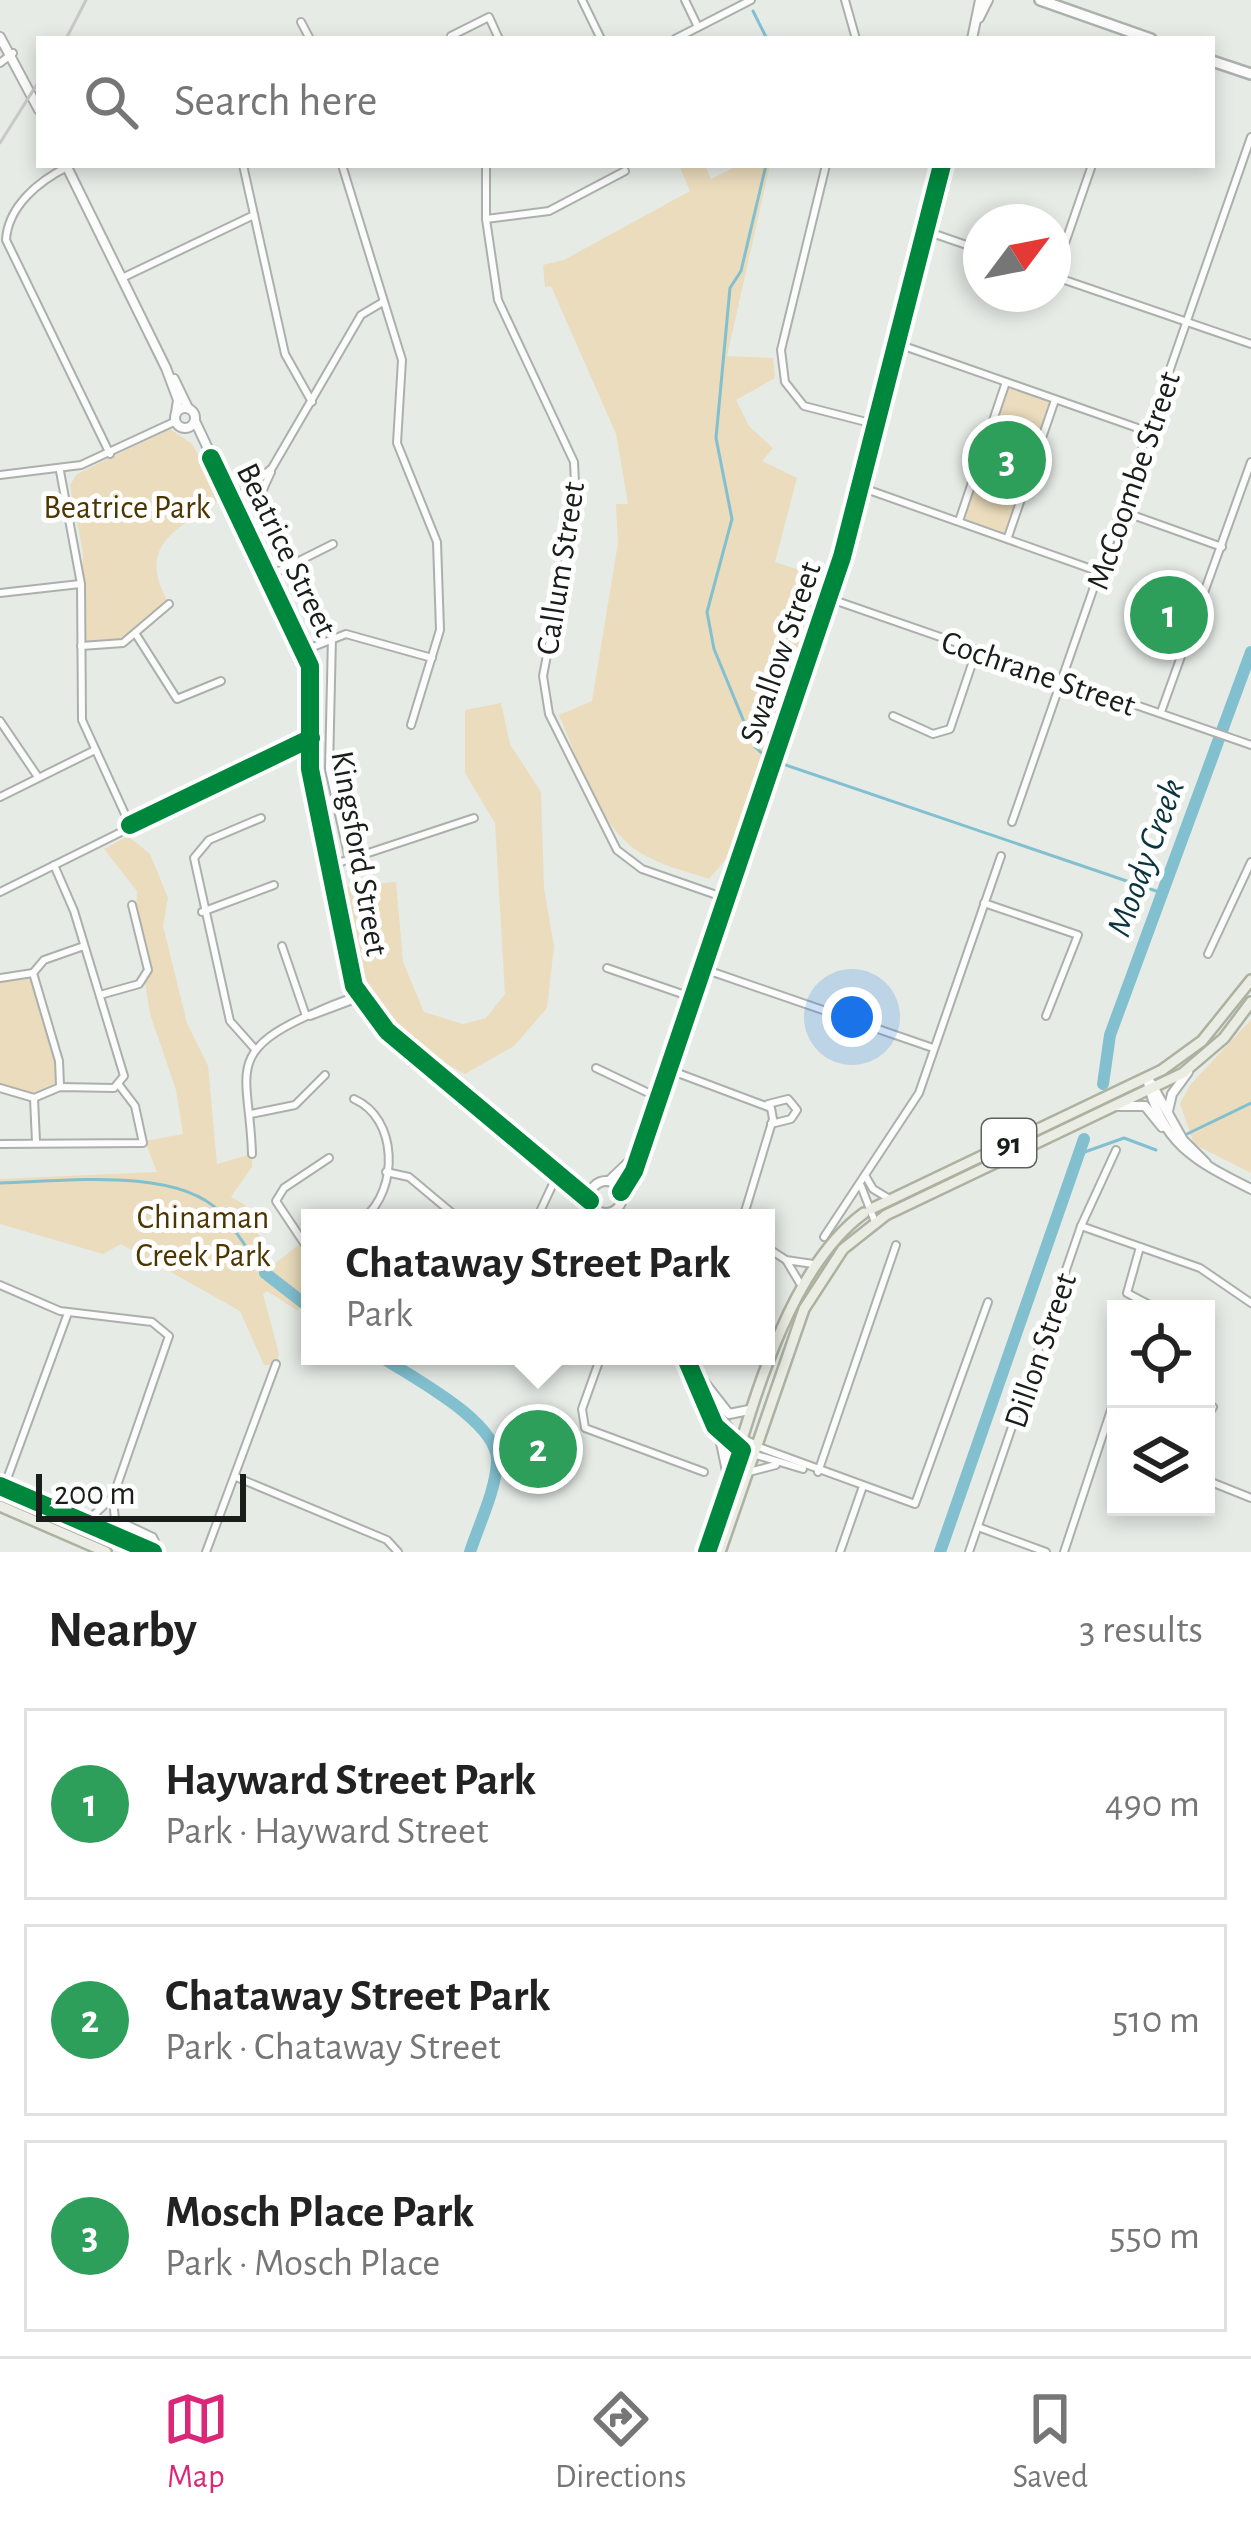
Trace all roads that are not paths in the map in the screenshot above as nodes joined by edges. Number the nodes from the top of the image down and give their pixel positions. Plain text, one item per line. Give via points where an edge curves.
1 (582, 0) edge
2 (685, 0) edge
3 (751, 0) edge
4 (844, 0) edge
5 (985, 0) edge
6 (1040, 0) edge
7 (301, 22) dead end
8 (0, 27) edge
9 (698, 27) junction
10 (308, 36) edge
11 (451, 36) dead end
12 (498, 36) edge
13 (600, 36) edge
14 (682, 36) edge
15 (855, 36) edge
16 (973, 36) edge
17 (1134, 36) edge
18 (0, 37) edge
19 (11, 54) junction
20 (1215, 62) edge
21 (0, 63) edge
22 (1251, 74) edge
23 (36, 104) edge
24 (1251, 137) edge
25 (63, 168) edge
26 (67, 168) edge
27 (244, 168) edge
28 (343, 168) edge
29 (486, 168) edge
30 (825, 168) edge
31 (941, 168) edge
32 (1091, 168) edge
33 (625, 172) dead end
34 (255, 214) junction
35 (486, 219) junction
36 (1071, 225) edge
37 (926, 231) junction
38 (963, 244) edge
39 (122, 278) junction
40 (1071, 282) edge
41 (383, 302) junction
42 (1187, 322) junction
43 (898, 344) junction
44 (1251, 344) edge
45 (166, 368) junction
46 (1006, 382) junction
47 (1055, 400) junction
48 (312, 402) junction
49 (188, 408) junction
50 (178, 421) junction
51 (195, 421) junction
52 (878, 425) junction
53 (1150, 432) junction
54 (110, 454) junction
55 (211, 458) junction
56 (1251, 462) edge
57 (272, 468) junction
58 (60, 471) junction
59 (0, 476) edge
60 (863, 488) junction
61 (232, 502) junction
62 (1124, 512) junction
63 (240, 518) junction
64 (959, 521) junction
65 (1008, 537) junction
66 (333, 544) dead end
67 (1222, 548) junction
68 (1100, 572) junction
69 (269, 576) junction
70 (81, 584) junction
71 (0, 593) edge
72 (828, 598) junction
73 (169, 604) dead end
74 (136, 636) junction
75 (332, 637) junction
76 (80, 646) junction
77 (305, 650) junction
78 (976, 652) junction
79 (433, 658) junction
80 (1061, 680) junction
81 (221, 681) dead end
82 (1161, 714) junction
83 (893, 716) dead end
84 (0, 721) edge
85 (411, 725) dead end
86 (311, 738) junction
87 (1251, 745) edge
88 (93, 751) junction
89 (38, 778) junction
90 (0, 797) edge
91 (261, 818) dead end
92 (474, 818) dead end
93 (1012, 822) dead end
94 (130, 825) junction
95 (1000, 856) dead end
96 (349, 859) junction
97 (1251, 862) edge
98 (54, 865) junction
99 (329, 866) junction
100 (274, 885) dead end
101 (0, 892) edge
102 (728, 899) junction
103 (984, 903) junction
104 (132, 905) dead end
105 (202, 912) junction
106 (84, 946) junction
107 (282, 946) dead end
108 (1208, 954) dead end
109 (607, 968) dead end
110 (701, 968) junction
111 (33, 974) junction
112 (0, 978) edge
113 (1251, 980) edge
114 (100, 995) junction
115 (359, 996) junction
116 (691, 997) junction
117 (1251, 1002) edge
118 (306, 1016) junction
119 (1046, 1016) dead end
120 (254, 1048) junction
121 (933, 1048) junction
122 (1193, 1067) junction
123 (596, 1068) dead end
124 (667, 1069) junction
125 (325, 1075) dead end
126 (1147, 1078) junction
127 (119, 1085) junction
128 (59, 1087) junction
129 (0, 1088) edge
130 (1153, 1089) junction
131 (658, 1097) junction
132 (34, 1098) junction
133 (354, 1099) dead end
134 (767, 1105) junction
135 (1116, 1106) junction
136 (1168, 1113) junction
137 (250, 1114) junction
138 (771, 1124) junction
139 (36, 1143) junction
140 (0, 1144) edge
141 (640, 1149) junction
142 (1116, 1150) dead end
143 (252, 1154) dead end
144 (329, 1158) dead end
145 (1196, 1162) junction
146 (386, 1172) junction
147 (1217, 1172) junction
148 (558, 1173) junction
149 (863, 1181) junction
150 (603, 1182) junction
151 (1251, 1189) edge
152 (854, 1195) junction
153 (621, 1198) junction
154 (890, 1199) junction
155 (590, 1201) junction
156 (371, 1209) edge
157 (447, 1209) edge
158 (541, 1209) edge
159 (600, 1209) edge
160 (613, 1209) edge
161 (623, 1209) edge
162 (746, 1209) edge
163 (867, 1211) junction
164 (875, 1222) junction
165 (1082, 1226) junction
166 (824, 1237) dead end
167 (301, 1238) edge
168 (896, 1245) dead end
169 (1140, 1247) junction
170 (775, 1253) edge
171 (786, 1260) junction
172 (813, 1264) junction
173 (0, 1285) edge
174 (801, 1285) junction
175 (1140, 1300) edge
176 (988, 1302) dead end
177 (1251, 1303) edge
178 (68, 1313) junction
179 (276, 1364) dead end
180 (598, 1365) edge
181 (689, 1365) edge
182 (691, 1365) edge
183 (705, 1397) junction
184 (762, 1406) junction
185 (1111, 1408) edge
186 (716, 1426) junction
187 (749, 1448) junction
188 (781, 1456) junction
189 (791, 1467) junction
190 (704, 1472) dead end
191 (818, 1472) junction
192 (746, 1474) junction
193 (236, 1477) junction
194 (1215, 1484) edge
195 (862, 1489) junction
196 (1, 1494) edge
197 (113, 1498) junction
198 (1251, 1498) edge
199 (85, 1523) junction
200 (717, 1524) junction
201 (978, 1527) junction
202 (130, 1545) edge
203 (93, 1549) edge
204 (398, 1550) edge
205 (106, 1552) edge
206 (119, 1552) edge
207 (156, 1552) edge
208 (206, 1552) edge
209 (707, 1552) edge
210 (720, 1552) edge
211 (841, 1552) edge
212 (969, 1552) edge
213 (1046, 1552) edge
214 (1064, 1552) edge

1 - 13 street
2 - 9 street
3 - 9 street
4 - 15 street
5 - 16 street
6 - 17 main road
7 - 10 street
8 - 19 street
9 - 14 street
11 - 12 street via 488,17
18 - 19 street
19 - 21 street
19 - 23 street
20 - 22 main road
24 - 42 street, McCoombe Street
25 - 54 street via 15,211 6,239
26 - 39 street
27 - 34 street
28 - 41 street
29 - 35 street, Callum Street
30 - 52 street via 782,372 804,406
31 - 37 street, Swallow Street
32 - 36 street
33 - 35 street via 549,211
34 - 39 street
34 - 48 street via 285,354
35 - 102 street, Callum Street via 497,300 574,462 576,504 543,676 549,714 616,850 642,869
37 - 38 street
37 - 43 street, Swallow Street
39 - 45 street
40 - 42 street
41 - 48 street via 361,315
41 - 79 street via 404,373 397,443 436,533 442,621
42 - 44 street
42 - 53 street, McCoombe Street
43 - 46 street
43 - 52 street, Swallow Street
45 - 49 street
45 - 50 street
46 - 47 street
46 - 64 street
47 - 53 street
47 - 65 street
48 - 57 street
49 - 50 street
49 - 51 street, Beatrice Street
50 - 51 street
50 - 54 street
50 - 55 street, Beatrice Street
51 - 55 street, Beatrice Street
52 - 60 street, Swallow Street
53 - 62 street, McCoombe Street
54 - 58 street
55 - 61 street, Beatrice Street
56 - 67 street
57 - 61 street
57 - 63 street via 256,505
58 - 59 street
58 - 70 street
60 - 64 street
60 - 72 street, Swallow Street
61 - 63 street, Beatrice Street
62 - 67 street
62 - 68 street, McCoombe Street
63 - 69 street, Beatrice Street
64 - 65 street
65 - 68 street
66 - 69 street
67 - 82 street
68 - 80 street, McCoombe Street
69 - 77 street, Beatrice Street
70 - 71 street
70 - 76 street
72 - 78 street, Cochrane Street
72 - 102 street, Swallow Street
73 - 74 street
74 - 76 street
74 - 81 street via 177,699
75 - 77 street
75 - 79 street via 355,635
75 - 96 street, Kingsford Street via 329,769
76 - 88 street via 79,703
77 - 86 street, Beatrice Street
78 - 80 street, Cochrane Street
78 - 83 street via 950,729 933,734
79 - 85 street
80 - 82 street, Cochrane Street
80 - 93 street, McCoombe Street
82 - 87 street, Cochrane Street
84 - 89 street
86 - 94 street
86 - 99 street, Kingsford Street
88 - 89 street
88 - 94 street
89 - 90 street
91 - 105 street via 199,848
92 - 96 street
94 - 98 street
95 - 103 street
96 - 99 street
97 - 108 street
98 - 101 street
98 - 106 street
99 - 115 street, Kingsford Street
100 - 105 street
102 - 110 street, Swallow Street
103 - 119 street via 1078,935
103 - 121 street
104 - 114 street via 148,970 139,984
105 - 120 street via 230,1021
106 - 111 street via 44,960
106 - 114 street
107 - 118 street
109 - 116 street
110 - 116 street, Swallow Street
110 - 121 street
111 - 112 street
111 - 128 street
113 - 126 main road, 91 via 1202,1041
114 - 127 street via 124,1070
115 - 118 street
115 - 148 street, Kingsford Street via 386,1031
116 - 124 street, Swallow Street
117 - 122 main road, 91
118 - 120 street
120 - 137 street via 246,1072
121 - 149 street via 919,1093
122 - 130 main road, 91
122 - 136 street
123 - 131 street
124 - 131 street, Swallow Street
124 - 134 street
125 - 137 street via 295,1105
126 - 130 street
126 - 154 main road, 91
127 - 128 street
127 - 139 street via 135,1106 143,1142
128 - 132 street
129 - 132 street
130 - 135 main road, 91
130 - 136 street
130 - 145 street via 1174,1139
131 - 141 street, Swallow Street
132 - 139 street
133 - 146 street via 385,1127
134 - 138 street
134 - 138 street via 785,1098 797,1110
135 - 145 street via 1150,1109 1174,1147
135 - 164 main road, 91
136 - 147 street
137 - 143 street
138 - 162 street
139 - 140 street
141 - 150 street, Swallow Street
141 - 153 street, Swallow Street
142 - 165 street, Dillon Street
144 - 167 street via 277,1196
145 - 147 street
146 - 156 street
146 - 157 street via 409,1177
147 - 151 street
148 - 150 street, Kingsford Street via 579,1185
148 - 155 street, Kingsford Street
148 - 158 street
149 - 152 street
149 - 154 street
149 - 163 street
150 - 153 street
150 - 155 street
152 - 163 street
152 - 166 street
153 - 160 street
153 - 161 street
154 - 163 main road, 91
155 - 159 street, Kingsford Street
163 - 164 street
163 - 172 main road, 91
164 - 184 main road, 91 via 810,1295
165 - 169 street
165 - 201 street, Dillon Street
168 - 191 street
169 - 175 street via 1127,1293
169 - 177 street via 1200,1268
170 - 171 street
171 - 172 street
171 - 174 street
172 - 174 main road, 91
173 - 178 street
174 - 184 main road, 91
176 - 195 street via 915,1504
178 - 196 street
178 - 197 street via 166,1330 167,1351
179 - 193 street
180 - 190 street via 585,1428
181 - 183 street
182 - 184 street via 729,1414
183 - 186 street
183 - 187 street
184 - 187 main road, 91
184 - 188 street via 766,1439
185 - 214 street
186 - 187 street
186 - 200 street via 729,1467
187 - 188 street
187 - 189 street
187 - 192 main road, 91
187 - 200 main road, 91
188 - 191 street
189 - 191 street
189 - 192 street
191 - 195 street
192 - 210 main road, 91
193 - 204 street
193 - 208 street
194 - 198 street
195 - 211 street
196 - 199 main road
196 - 203 main road
197 - 199 street
197 - 207 street via 117,1521 152,1537
199 - 202 main road
200 - 209 main road, 91
201 - 212 street, Dillon Street
201 - 213 street
202 - 206 street
202 - 207 main road
203 - 205 main road

